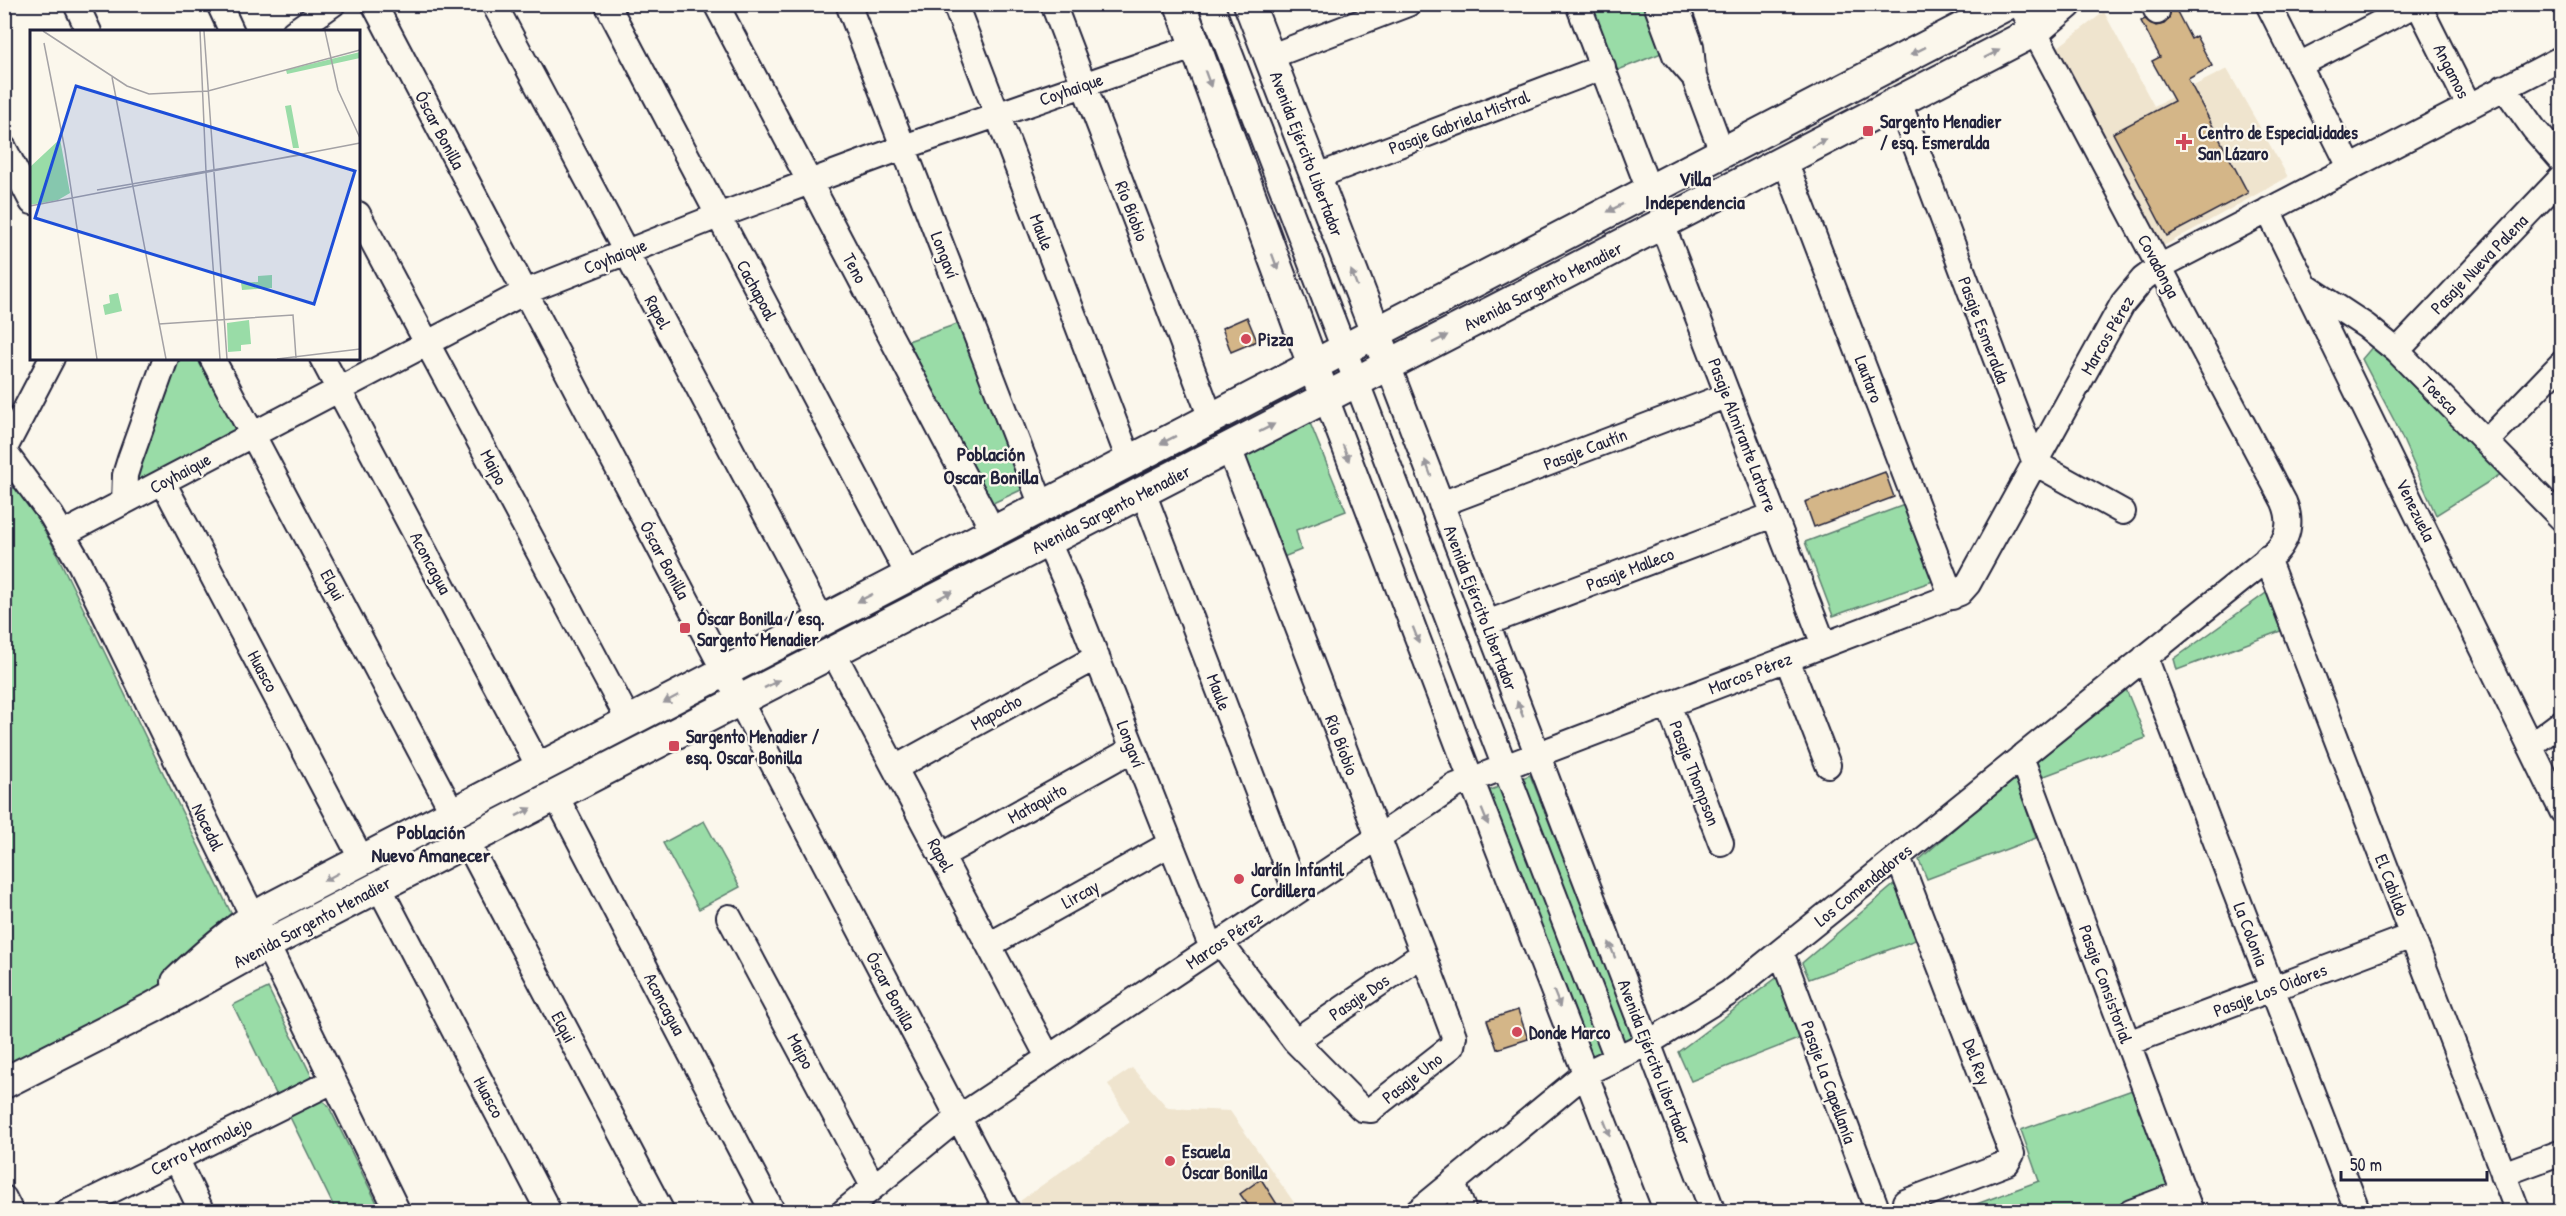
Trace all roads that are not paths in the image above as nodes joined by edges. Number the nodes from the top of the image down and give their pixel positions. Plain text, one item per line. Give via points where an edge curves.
1 (76, 4) edge
2 (219, 4) edge
3 (333, 4) edge
4 (374, 4) edge
5 (494, 4) edge
6 (607, 4) edge
7 (716, 4) edge
8 (848, 4) edge
9 (956, 4) edge
10 (1053, 4) edge
11 (1180, 4) edge
12 (1211, 4) edge
13 (1249, 4) edge
14 (1578, 4) edge
15 (1656, 4) edge
16 (1676, 4) edge
17 (2008, 4) edge
18 (2020, 4) edge
19 (2067, 4) edge
20 (2268, 4) edge
21 (2417, 4) edge
22 (1406, 5) edge
23 (88, 30) edge
24 (231, 30) edge
25 (297, 30) edge
26 (2035, 32) junction
27 (1196, 46) junction
28 (1269, 57) junction
29 (2562, 58) edge
30 (2299, 65) junction
31 (1602, 67) junction
32 (1694, 77) junction
33 (1084, 85) junction
34 (2504, 87) junction
35 (1899, 102) junction
36 (2469, 106) junction
37 (998, 114) junction
38 (903, 147) junction
39 (4, 148) edge
40 (1722, 152) junction
41 (1785, 161) junction
42 (2562, 161) edge
43 (2350, 167) junction
44 (1315, 177) junction
45 (2562, 177) edge
46 (810, 182) junction
47 (1650, 190) junction
48 (30, 198) edge
49 (2268, 210) junction
50 (718, 216) junction
51 (360, 218) edge
52 (1662, 224) junction
53 (626, 252) junction
54 (2159, 267) junction
55 (2307, 287) junction
56 (525, 292) junction
57 (1376, 332) junction
58 (427, 342) junction
59 (1344, 349) junction
60 (2397, 351) junction
61 (51, 360) edge
62 (165, 360) edge
63 (213, 360) edge
64 (323, 360) edge
65 (2562, 363) edge
66 (1313, 365) junction
67 (1389, 366) junction
68 (1357, 382) junction
69 (338, 389) junction
70 (1728, 395) junction
71 (1326, 398) junction
72 (1211, 418) junction
73 (253, 434) junction
74 (2486, 442) junction
75 (1229, 448) junction
76 (4, 450) edge
77 (1129, 460) junction
78 (2035, 464) junction
79 (163, 482) junction
80 (1143, 492) junction
81 (124, 502) junction
82 (1442, 504) junction
83 (1042, 506) junction
84 (2123, 512) dead end
85 (1773, 515) junction
86 (2562, 519) edge
87 (993, 531) junction
88 (2288, 531) joint
89 (63, 534) junction
90 (1048, 542) junction
91 (2267, 558) junction
92 (908, 575) junction
93 (1952, 597) junction
94 (822, 620) junction
95 (1487, 623) junction
96 (1824, 645) junction
97 (833, 652) junction
98 (1097, 657) junction
99 (2145, 657) junction
100 (1787, 659) junction
101 (723, 671) junction
102 (739, 701) junction
103 (1668, 704) junction
104 (629, 721) junction
105 (2562, 722) edge
106 (2530, 746) junction
107 (1133, 749) junction
108 (1537, 753) junction
109 (2021, 757) junction
110 (1828, 765) dead end
111 (1505, 766) junction
112 (539, 767) junction
113 (895, 768) junction
114 (1470, 779) junction
115 (556, 796) junction
116 (2562, 811) edge
117 (453, 813) junction
118 (1377, 837) junction
119 (467, 842) junction
120 (1721, 843) dead end
121 (1170, 844) junction
122 (941, 856) junction
123 (1898, 857) junction
124 (362, 860) junction
125 (379, 887) junction
126 (1296, 892) junction
127 (729, 916) dead end
128 (252, 918) junction
129 (2412, 936) junction
130 (267, 945) junction
131 (989, 945) junction
132 (1216, 945) junction
133 (1781, 952) junction
134 (1423, 954) junction
135 (2272, 989) junction
136 (152, 1008) junction
137 (1295, 1041) junction
138 (1454, 1042) joint
139 (1648, 1043) junction
140 (2128, 1043) junction
141 (1048, 1057) junction
142 (1617, 1058) junction
143 (1586, 1073) junction
144 (333, 1081) junction
145 (4, 1083) edge
146 (1367, 1110) joint
147 (958, 1118) junction
148 (2562, 1152) edge
149 (176, 1158) junction
150 (2503, 1174) junction
151 (1453, 1182) junction
152 (873, 1186) junction
153 (4, 1198) edge
154 (1905, 1202) dead end
155 (2187, 1202) edge
156 (11, 1212) edge
157 (68, 1212) edge
158 (202, 1212) edge
159 (398, 1212) edge
160 (549, 1212) edge
161 (662, 1212) edge
162 (773, 1212) edge
163 (843, 1212) edge
164 (1008, 1212) edge
165 (1417, 1212) edge
166 (1464, 1212) edge
167 (1639, 1212) edge
168 (1713, 1212) edge
169 (1878, 1212) edge
170 (2131, 1212) edge
171 (2358, 1212) edge
172 (2518, 1212) edge

1 - 23 street
2 - 24 street
3 - 25 street
4 - 56 street, Óscar Bonilla
5 - 53 street, Rapel
6 - 50 street, Cachapoal
7 - 46 street, Teno
8 - 38 street, Longaví
9 - 37 street, Maule
10 - 33 street, Río Bíobio
11 - 27 main road
12 - 59 street
13 - 28 main road, Avenida Ejército Libertador
14 - 31 street
15 - 32 street via 1675,55
16 - 32 street via 1691,46
17 -> 40 main road, Avenida Sargento Menadier
18 - 26 street, Covadonga
19 - 26 main road, Avenida Sargento Menadier
20 - 30 street
21 - 30 street
21 - 36 street, Angamos
22 - 28 street
35 -> 26 main road, Avenida Sargento Menadier
26 - 54 street, Covadonga
27 - 33 street, Coyhaique
27 -> 66 main road
28 - 44 main road, Avenida Ejército Libertador
29 - 34 street, Marcos Pérez
30 - 43 street
31 - 44 street, Pasaje Gabriela Mistral
31 - 47 street
32 - 40 street
33 - 37 street, Coyhaique
33 - 72 street, Río Bíobio
34 - 36 street, Marcos Pérez
34 - 42 street
41 -> 35 main road, Avenida Sargento Menadier
35 - 78 street, Pasaje Esmeralda
36 - 43 street, Marcos Pérez
37 - 38 street, Coyhaique
37 - 77 street, Maule
38 - 46 street, Coyhaique
38 - 83 street, Longaví
39 - 48 street
40 - 47 main road, Avenida Sargento Menadier
41 - 52 main road, Avenida Sargento Menadier
41 - 93 street, Lautaro
43 - 49 street, Marcos Pérez
57 -> 44 main road, Avenida Ejército Libertador
45 - 60 street, Pasaje Nueva Palena
46 - 50 street, Coyhaique
46 - 87 street, Teno
47 -> 57 main road, Avenida Sargento Menadier
49 - 54 street, Marcos Pérez
49 - 55 street, Venezuela
50 - 53 street, Coyhaique
50 - 92 street, Cachapoal
51 - 58 street, Maipo
67 -> 52 main road, Avenida Sargento Menadier
52 - 70 street, Pasaje Almirante Latorre
53 - 56 street, Coyhaique
53 - 94 street, Rapel
54 - 78 street, Marcos Pérez via 2123,303
54 - 88 street, Covadonga via 2284,502
55 - 60 street, Toesca
55 - 106 street, Venezuela
56 - 58 street, Coyhaique
56 - 101 street, Óscar Bonilla
57 - 59 main road, Avenida Sargento Menadier
57 - 67 main road, Avenida Ejército Libertador
58 - 69 street, Coyhaique
58 - 104 street, Maipo
59 - 66 main road, Avenida Sargento Menadier
59 - 68 street
60 - 74 street, Toesca
61 - 76 street
62 - 81 street via 129,459
63 - 73 street, Elqui
64 - 69 street, Aconcagua
65 - 74 street
66 - 71 main road
66 - 72 main road, Avenida Sargento Menadier
67 - 68 main road, Avenida Sargento Menadier
82 -> 67 street, Avenida Ejército Libertador
68 - 71 main road, Avenida Sargento Menadier
68 - 111 street
69 - 73 street, Coyhaique
69 - 112 street, Aconcagua
70 - 82 street, Pasaje Cautín
70 - 85 street, Pasaje Almirante Latorre
75 -> 71 main road, Avenida Sargento Menadier
71 -> 114 street
72 -> 77 main road, Avenida Sargento Menadier
73 - 79 street, Coyhaique
73 - 117 street, Elqui
74 - 86 street, Toesca
75 - 80 main road, Avenida Sargento Menadier
75 - 118 street, Río Bíobio
76 - 89 street, Nocedal
77 - 83 main road, Avenida Sargento Menadier
78 - 84 street
78 - 93 street, Marcos Pérez via 1968,584
79 - 81 street, Coyhaique
79 - 124 street, Huasco
80 - 90 main road, Avenida Sargento Menadier
80 - 126 street, Maule
81 - 89 street, Coyhaique
82 - 95 street, Avenida Ejército Libertador
83 - 87 main road, Avenida Sargento Menadier
85 - 95 street, Pasaje Malleco
85 - 96 street, Pasaje Almirante Latorre
87 - 92 main road, Avenida Sargento Menadier
88 - 91 street, Los Comendadores via 2281,546
89 - 128 street, Nocedal
97 -> 90 main road, Avenida Sargento Menadier
90 - 98 street, Longaví
91 - 99 street, Los Comendadores
91 - 129 street, El Cabildo
92 -> 94 main road, Avenida Sargento Menadier
93 - 96 street, Marcos Pérez
94 - 101 main road, Avenida Sargento Menadier
108 -> 95 street, Avenida Ejército Libertador
96 - 100 street, Marcos Pérez
102 -> 97 main road, Avenida Sargento Menadier
97 - 113 street, Rapel
98 - 107 street, Longaví
98 - 113 street, Mapocho
99 - 109 street, Los Comendadores
99 - 135 street, La Colonia
100 - 103 street, Marcos Pérez
100 - 110 street
101 - 102 street, Óscar Bonilla
101 -> 104 main road, Avenida Sargento Menadier
102 - 115 main road, Avenida Sargento Menadier
102 - 147 street, Óscar Bonilla
103 - 108 street, Marcos Pérez
103 - 120 street, Pasaje Thompson
104 - 112 main road, Avenida Sargento Menadier
105 - 106 street
106 - 116 street, Venezuela
107 - 121 street, Longaví
107 - 122 street, Mataquito
108 - 111 street, Marcos Pérez
139 -> 108 street, Avenida Ejército Libertador
109 - 123 street, Los Comendadores
109 - 140 street, Pasaje Consistorial
111 - 114 street, Marcos Pérez
111 - 142 street
112 - 117 main road, Avenida Sargento Menadier
113 - 122 street, Rapel
114 - 118 street, Marcos Pérez
114 -> 143 street
119 -> 115 main road, Avenida Sargento Menadier
115 - 162 street, Aconcagua
117 - 124 main road, Avenida Sargento Menadier
118 - 126 street, Marcos Pérez
118 - 134 street, Río Bíobio
119 - 125 main road, Avenida Sargento Menadier
119 - 161 street, Elqui
121 - 131 street, Lircay
121 - 132 street, Longaví
122 - 131 street, Rapel
123 - 133 street, Los Comendadores
123 - 154 street, Del Rey via 2012,1154 2007,1163
124 -> 128 main road, Avenida Sargento Menadier
125 - 130 main road, Avenida Sargento Menadier
125 - 160 street, Huasco
126 - 132 street, Marcos Pérez
127 - 152 street, Maipo
128 - 130 street, Nocedal
128 - 136 main road, Avenida Sargento Menadier via 199,961
129 - 135 street, Pasaje Los Oidores
129 - 150 street, El Cabildo
130 - 136 main road, Avenida Sargento Menadier
130 - 144 street, Nocedal
131 - 141 street, Rapel
132 - 137 street, Longaví
132 - 141 street, Marcos Pérez
133 - 139 street, Los Comendadores via 1720,999
133 - 169 street, Pasaje La Capellanía
134 - 137 street, Pasaje Dos
134 - 138 street, Río Bíobio
135 - 140 street, Pasaje Los Oidores
135 - 171 street, La Colonia
136 - 145 main road, Avenida Sargento Menadier
137 - 146 street, Longaví
138 - 146 street, Pasaje Uno
139 - 142 street, Los Comendadores
139 - 168 street, Avenida Ejército Libertador
140 - 155 street, Pasaje Consistorial
141 - 147 street, Marcos Pérez
142 - 143 street, Los Comendadores
143 - 151 street, Los Comendadores
143 -> 167 street
144 - 149 street, Cerro Marmolejo
144 - 159 street, Nocedal
147 - 152 street, Marcos Pérez
147 - 164 street, Óscar Bonilla
148 - 150 street
149 - 157 street, Cerro Marmolejo
149 - 158 street
150 - 172 street, El Cabildo
151 - 165 street, Los Comendadores
151 - 166 street
152 - 163 street, Marcos Pérez
153 - 156 street
155 - 170 street

